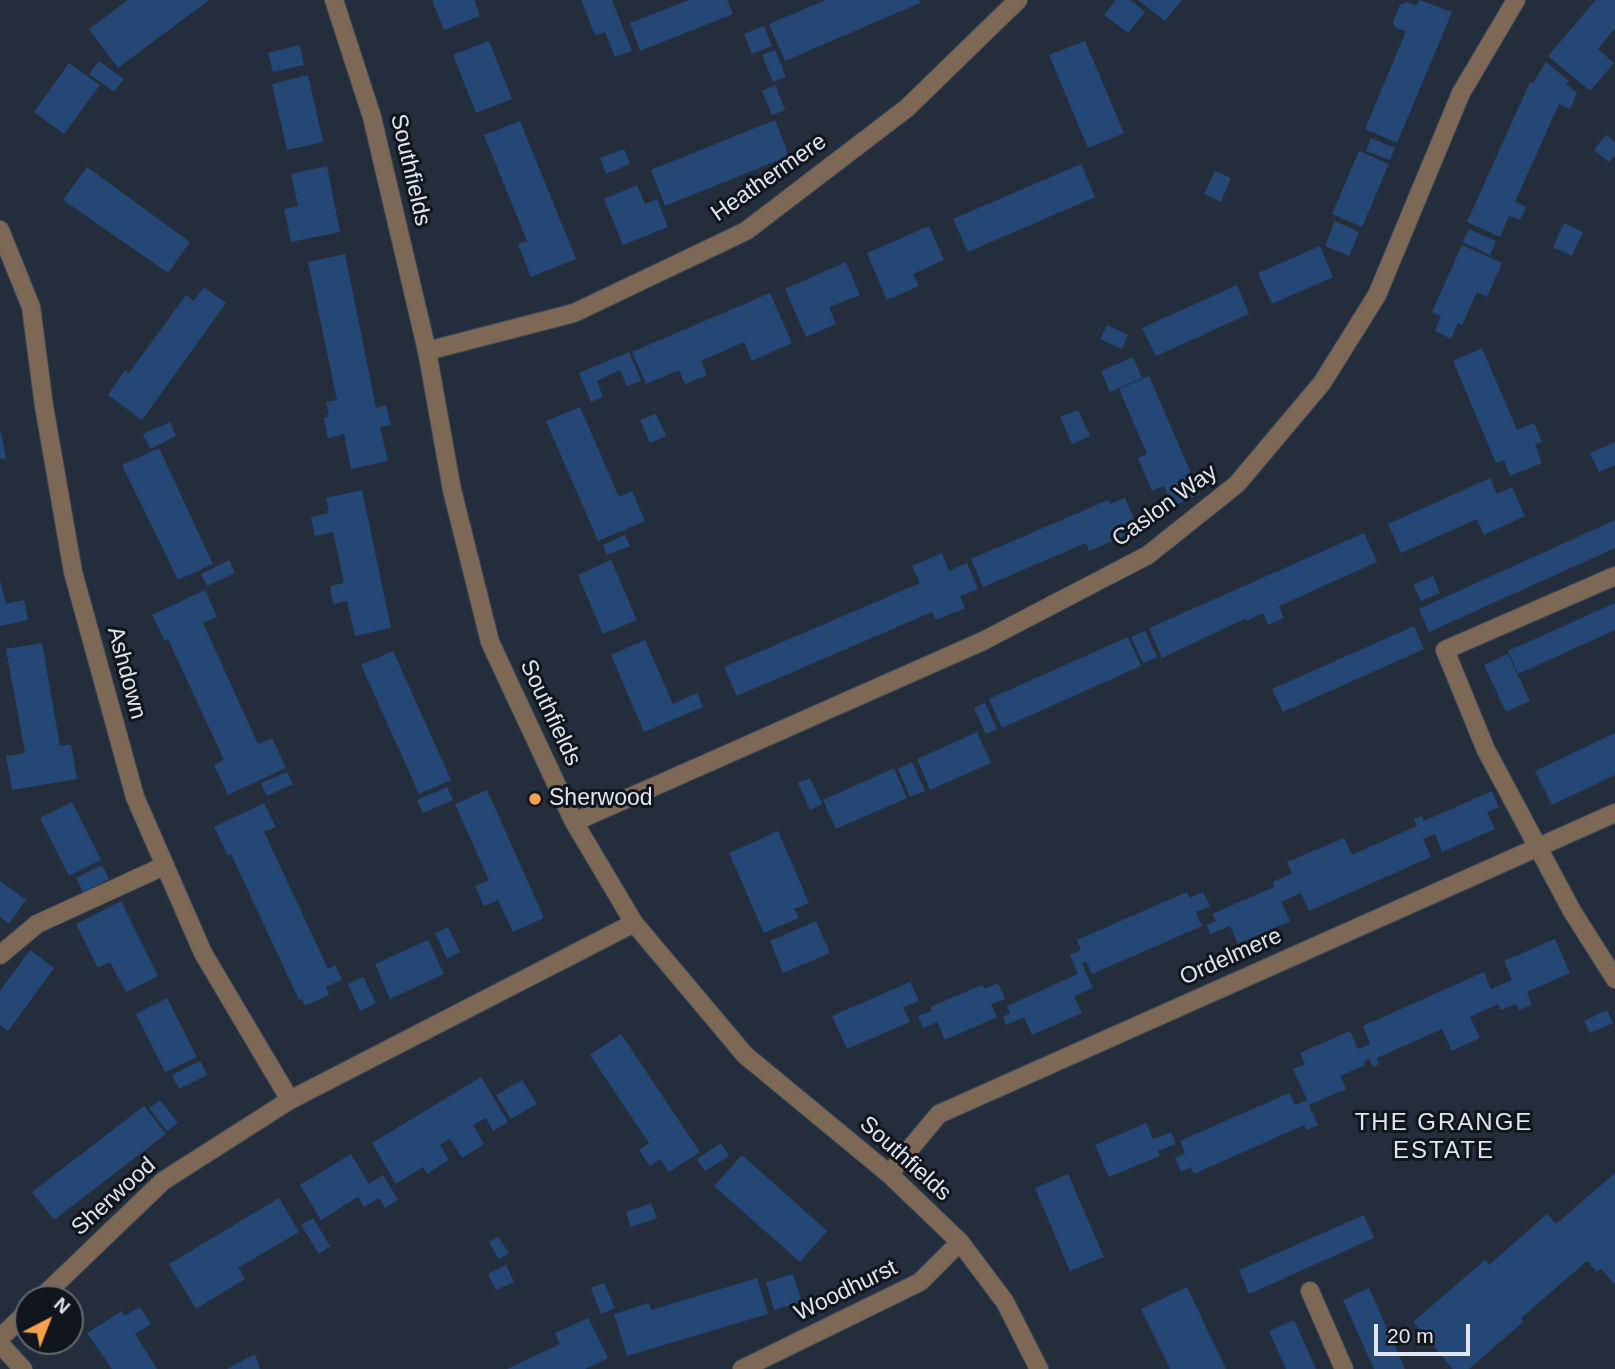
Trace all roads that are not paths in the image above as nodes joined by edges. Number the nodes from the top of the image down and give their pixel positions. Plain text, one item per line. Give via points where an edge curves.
1 (334, 0) edge
2 (1018, 0) edge
3 (1516, 0) edge
4 (0, 230) edge
5 (427, 351) junction
6 (1615, 576) edge
7 (1615, 813) edge
8 (574, 822) junction
9 (1538, 848) junction
10 (164, 866) junction
11 (634, 923) junction
12 (0, 955) edge
13 (1615, 979) edge
14 (290, 1100) junction
15 (889, 1174) junction
16 (960, 1242) junction
17 (55, 1285) edge
18 (1310, 1291) dead end
19 (14, 1324) edge
20 (0, 1338) edge
21 (0, 1344) edge
22 (23, 1369) edge
23 (742, 1369) edge
24 (1040, 1369) edge
25 (1344, 1369) edge

1 - 5 street, Southfields via 372,117
2 - 5 street, Heathermere via 907,108 746,231 574,313
3 - 8 street, Caslon Way via 1461,93 1377,295 1322,383 1237,484 1148,555 983,641
4 - 10 street, Ashdown via 31,307 73,572 135,797
5 - 8 street, Southfields via 452,491 490,642
6 - 9 street via 1445,650 1486,750
7 - 9 street, Ordelmere
8 - 11 street, Southfields
9 - 13 street
9 - 15 street, Ordelmere via 939,1114
10 - 12 street via 37,924
10 - 14 street, Ashdown via 203,953
11 - 14 street, Sherwood
11 - 15 street, Southfields via 745,1055
14 - 17 street, Sherwood via 163,1181
15 - 16 street, Southfields
16 - 23 street, Woodhurst via 920,1282
16 - 24 street, Southfields via 1005,1302
18 - 25 street
19 - 20 street
21 - 22 street

